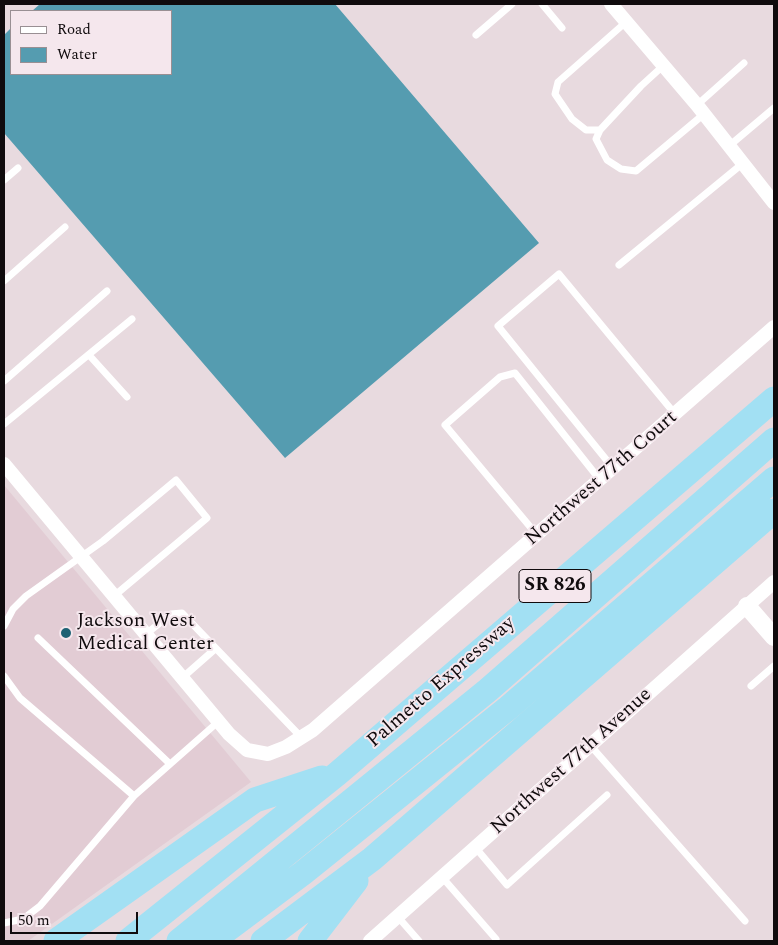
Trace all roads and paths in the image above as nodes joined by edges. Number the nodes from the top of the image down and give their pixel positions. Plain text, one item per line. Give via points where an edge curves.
1 (512, 4) edge
2 (542, 4) edge
3 (611, 4) edge
4 (626, 22) junction
5 (562, 28) dead end
6 (476, 35) dead end
7 (744, 63) dead end
8 (664, 65) junction
9 (774, 108) edge
10 (701, 110) junction
11 (600, 130) junction
12 (728, 146) junction
13 (742, 164) junction
14 (18, 168) dead end
15 (4, 180) edge
16 (771, 194) edge
17 (65, 227) dead end
18 (619, 264) dead end
19 (4, 281) edge
20 (107, 291) dead end
21 (132, 319) dead end
22 (774, 327) edge
23 (88, 355) junction
24 (4, 381) edge
25 (127, 397) dead end
26 (774, 399) edge
27 (676, 415) junction
28 (4, 424) edge
29 (774, 440) edge
30 (4, 464) edge
31 (613, 468) junction
32 (774, 479) edge
33 (600, 480) junction
34 (774, 511) edge
35 (538, 535) junction
36 (81, 557) junction
37 (774, 582) edge
38 (114, 596) junction
39 (747, 606) junction
40 (4, 626) edge
41 (146, 634) junction
42 (774, 637) edge
43 (38, 638) dead end
44 (215, 649) junction
45 (774, 666) edge
46 (4, 676) edge
47 (182, 678) junction
48 (751, 686) dead end
49 (219, 722) junction
50 (302, 738) junction
51 (590, 745) junction
52 (170, 764) junction
53 (337, 774) junction
54 (607, 795) dead end
55 (134, 796) junction
56 (475, 847) junction
57 (372, 859) junction
58 (442, 877) junction
59 (398, 917) junction
60 (745, 921) dead end
61 (4, 923) edge
62 (496, 939) dead end
63 (56, 941) edge
64 (128, 941) edge
65 (179, 941) edge
66 (212, 941) edge
67 (263, 941) edge
68 (310, 941) edge
69 (370, 941) edge
70 (419, 941) edge

1 - 6 lane
2 - 5 lane
3 - 4 street
4 - 8 street
4 - 11 lane via 558,82 555,94 572,119 586,130
7 - 10 lane
8 - 10 street
8 - 11 lane
9 - 12 lane
10 - 11 lane via 636,171 621,169 607,160 596,139
10 - 12 street
12 - 13 street
13 - 16 street
13 - 18 lane
14 - 15 lane
17 - 19 lane
20 - 24 lane
21 - 23 lane
22 - 27 street, Northwest 77th Court
23 - 25 lane
23 - 28 lane
26 - 53 highway, Palmetto Expressway / SR 826
27 - 31 street, Northwest 77th Court
27 - 31 lane via 559,274 498,326
29 - 65 highway via 481,696
30 - 36 street
31 - 33 street, Northwest 77th Court
32 - 66 highway via 508,708 303,873
33 - 35 street, Northwest 77th Court
33 - 35 lane via 515,373 500,377 452,419 445,426
34 - 57 highway
35 - 50 street, Northwest 77th Court
36 - 38 street
36 - 38 lane via 176,480 182,487 207,518
36 - 40 lane via 26,596 13,609
37 - 39 street, Northwest 77th Avenue
38 - 41 street
39 - 42 street
39 - 51 street, Northwest 77th Avenue
41 - 44 lane via 176,612 186,617
41 - 47 street
43 - 52 lane
44 - 47 lane
44 - 50 lane
45 - 48 lane
46 - 55 lane via 20,698
47 - 49 street
49 - 50 street, Northwest 77th Court via 243,747 262,754 280,751
49 - 52 lane
51 - 56 street, Northwest 77th Avenue
51 - 60 lane
52 - 55 lane
53 - 63 highway via 255,800
53 - 64 highway, Palmetto Expressway / SR 826
54 - 56 lane via 507,885
55 - 61 lane via 40,906 23,919
56 - 58 street, Northwest 77th Avenue
57 - 67 highway
57 - 68 highway
58 - 59 street, Northwest 77th Avenue
58 - 62 lane
59 - 69 street, Northwest 77th Avenue
59 - 70 lane

